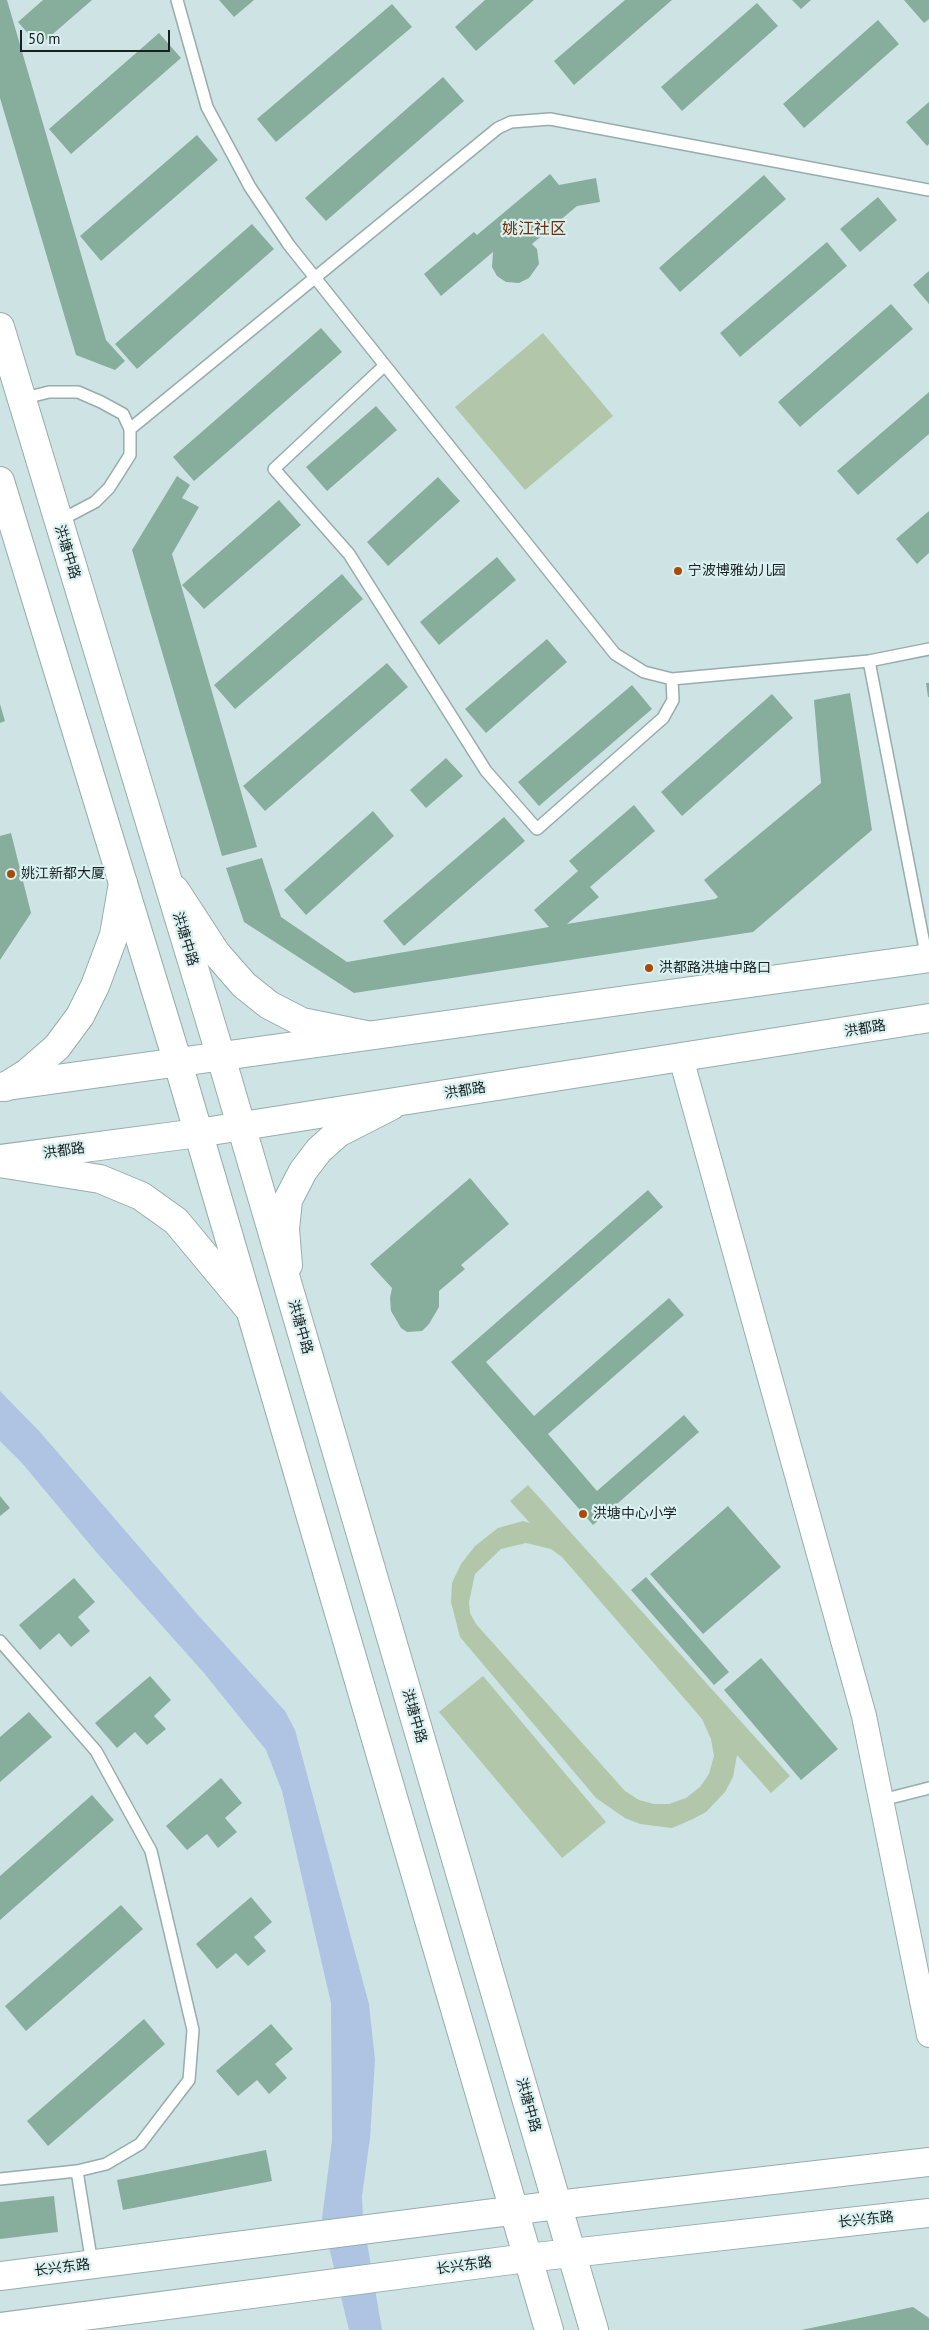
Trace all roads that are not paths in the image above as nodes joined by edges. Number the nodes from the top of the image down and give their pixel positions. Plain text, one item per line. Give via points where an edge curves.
1 (177, 0) edge
2 (929, 190) edge
3 (315, 279) junction
4 (0, 327) edge
5 (384, 366) junction
6 (21, 399) junction
7 (130, 429) junction
8 (0, 481) edge
9 (58, 522) junction
10 (929, 649) edge
11 (869, 661) junction
12 (672, 679) junction
13 (166, 876) junction
14 (123, 883) junction
15 (928, 958) edge
16 (929, 1018) edge
17 (372, 1036) junction
18 (221, 1057) junction
19 (681, 1058) junction
20 (178, 1062) junction
21 (2, 1087) edge
22 (403, 1101) junction
23 (241, 1126) junction
24 (198, 1133) junction
25 (0, 1161) edge
26 (290, 1294) junction
27 (250, 1310) junction
28 (0, 1641) edge
29 (929, 1788) edge
30 (882, 1800) junction
31 (929, 2035) edge
32 (929, 2162) edge
33 (77, 2171) junction
34 (0, 2179) edge
35 (557, 2205) junction
36 (514, 2210) junction
37 (929, 2213) edge
38 (571, 2253) junction
39 (528, 2258) junction
40 (92, 2264) junction
41 (0, 2276) edge
42 (8, 2328) edge
43 (549, 2330) edge
44 (594, 2330) edge

1 - 3 lane via 214,122 250,188
2 - 3 lane via 550,119 511,122 498,128
3 - 5 lane
3 - 7 lane
4 - 6 main road, 洪塘中路
5 - 12 lane via 611,649 644,672
5 - 12 lane via 274,469 349,554 486,771 537,829 663,718 673,700
6 - 7 lane via 49,392 78,392 123,414
6 - 9 main road, 洪塘中路
7 - 9 lane via 130,456 109,488 95,502
8 - 14 main road
9 - 13 main road, 洪塘中路
10 - 11 lane
11 - 12 lane
11 - 15 lane
13 - 17 main road via 216,953 244,985 269,1005 302,1022
13 - 18 main road, 洪塘中路
14 - 20 main road
14 - 21 main road via 114,935 80,1016 57,1047 27,1073
15 - 17 main road
16 - 19 main road, 洪都路
17 - 18 main road
18 - 20 main road
18 - 23 main road, 洪塘中路
19 - 22 main road, 洪都路
19 - 30 street via 864,1716
20 - 21 main road
20 - 24 main road
22 - 23 main road, 洪都路
22 - 26 main road via 338,1133 319,1150 303,1172 288,1200 285,1229
23 - 24 main road, 洪都路
23 - 26 main road, 洪塘中路
24 - 25 main road, 洪都路
24 - 27 main road
25 - 27 main road via 100,1179 141,1196 176,1221
26 - 35 main road, 洪塘中路
27 - 36 main road
28 - 33 lane via 96,1751 151,1851 193,2030 189,2080 140,2144 106,2164
29 - 30 lane
30 - 31 street
32 - 35 main road, 长兴东路
33 - 34 lane
33 - 40 lane
35 - 36 main road, 长兴东路
35 - 38 main road, 洪塘中路
36 - 39 main road
36 - 40 main road, 长兴东路
37 - 38 main road, 长兴东路
38 - 39 main road, 长兴东路
38 - 44 main road, 洪塘中路
39 - 42 main road, 长兴东路
39 - 43 main road
40 - 41 main road, 长兴东路

